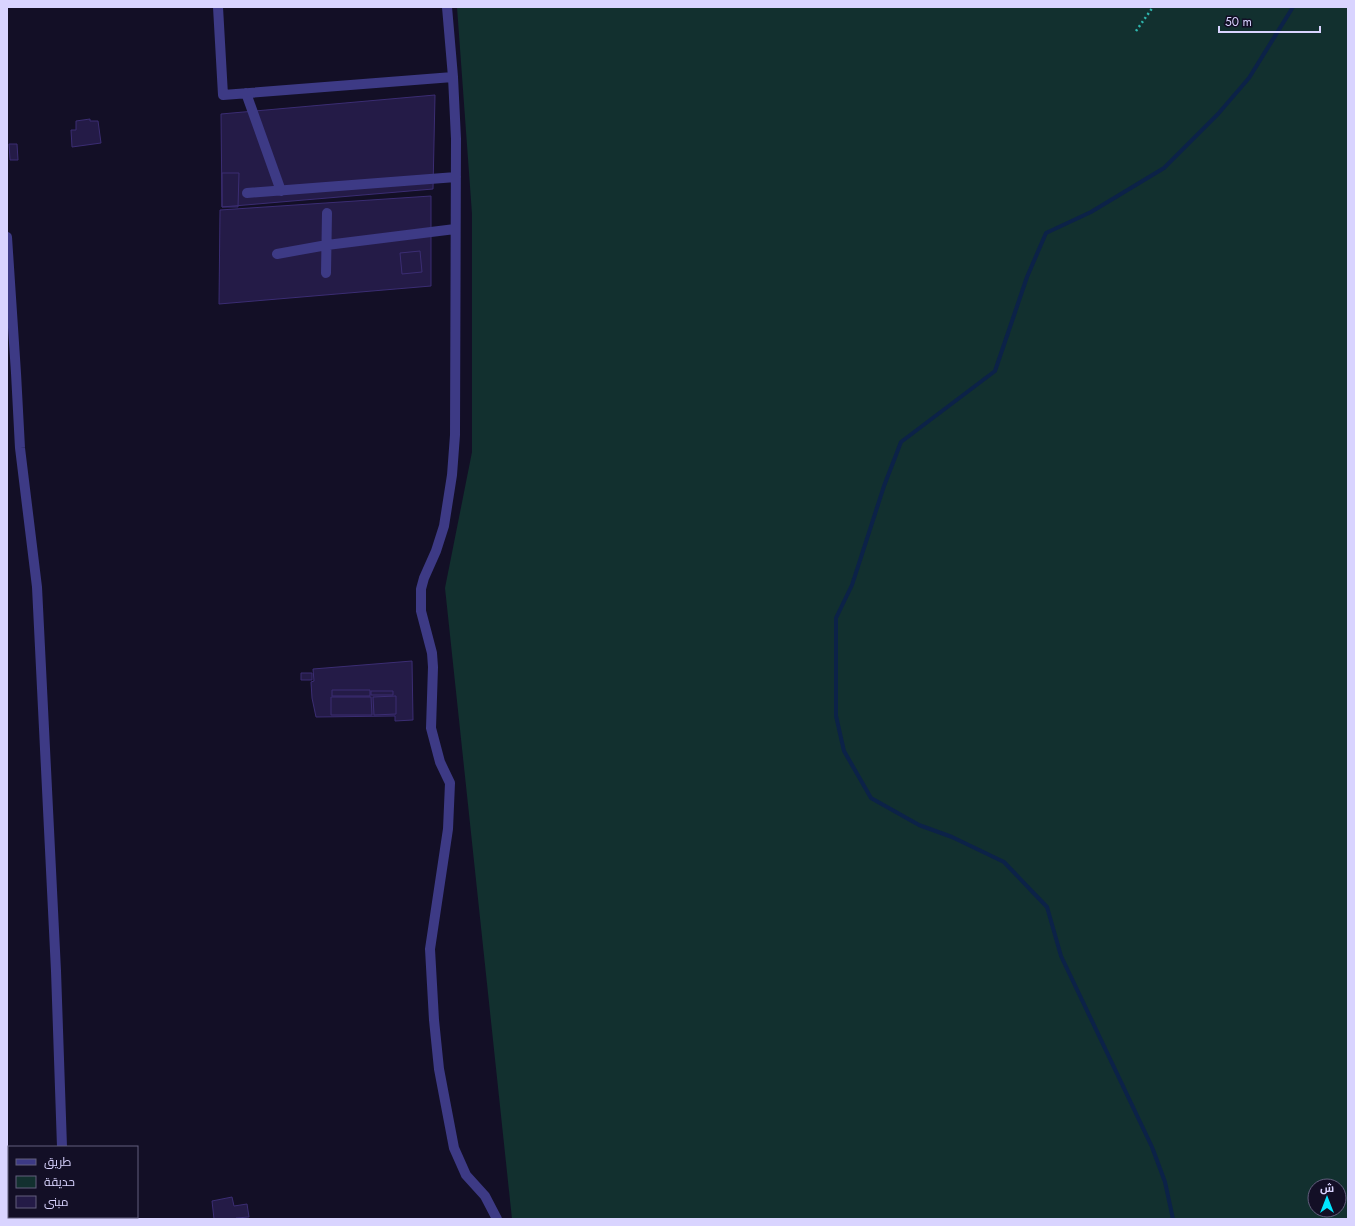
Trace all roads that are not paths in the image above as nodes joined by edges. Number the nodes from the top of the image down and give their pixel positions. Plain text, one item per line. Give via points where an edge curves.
1 (218, 7) edge
2 (447, 7) edge
3 (453, 77) junction
4 (246, 93) junction
5 (456, 177) junction
6 (281, 191) junction
7 (247, 194) dead end
8 (327, 213) dead end
9 (455, 229) junction
10 (7, 237) edge
11 (327, 245) junction
12 (277, 254) dead end
13 (326, 273) dead end
14 (62, 1146) edge
15 (497, 1219) edge

1 - 4 street via 222,95
2 - 3 street
3 - 4 street
3 - 5 street
4 - 6 street
5 - 6 street
5 - 9 street
6 - 7 street
8 - 11 street
9 - 11 street
9 - 15 street via 455,436 452,475 444,526 424,578 420,599 432,653 431,728 440,762 450,783 448,829 430,949 439,1069 454,1148 466,1175 485,1196
10 - 14 street via 20,448 37,587 56,963
11 - 12 street
11 - 13 street

